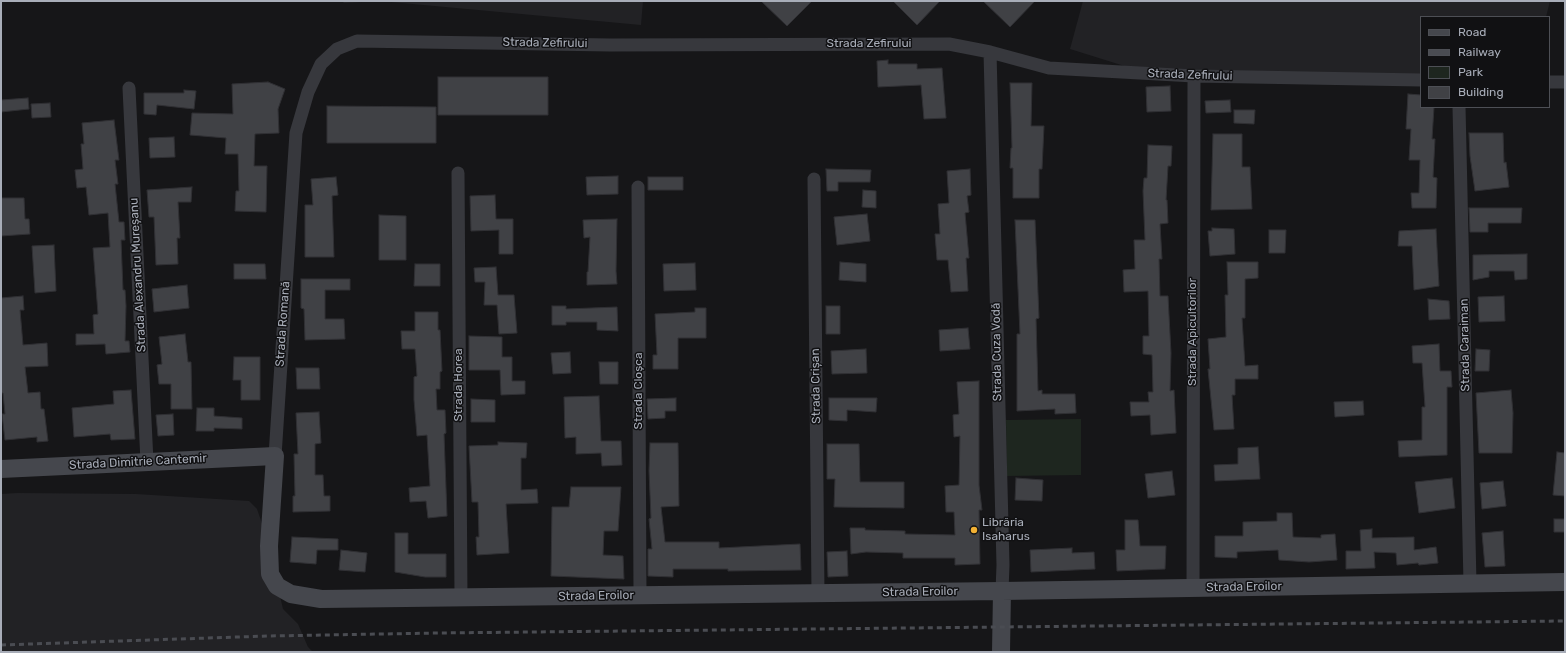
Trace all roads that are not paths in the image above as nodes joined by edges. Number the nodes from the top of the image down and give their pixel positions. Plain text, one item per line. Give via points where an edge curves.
1 (990, 52) junction
2 (321, 64) joint
3 (1194, 76) junction
4 (1420, 80) edge
5 (1550, 82) edge
6 (1565, 82) edge
7 (129, 88) dead end
8 (1459, 108) edge
9 (458, 172) dead end
10 (814, 178) dead end
11 (638, 187) dead end
12 (275, 456) junction
13 (147, 462) junction
14 (1, 469) edge
15 (1565, 582) edge
16 (1470, 583) junction
17 (277, 586) joint
18 (1193, 588) junction
19 (1002, 591) junction
20 (818, 593) junction
21 (640, 595) junction
22 (461, 597) junction
23 (1001, 652) edge

1 - 2 street, Strada Zefirului via 949,44 610,44 357,40 337,49
1 - 3 street, Strada Zefirului via 1049,68
1 - 19 street, Strada Cuza Vodă
2 - 12 street, Strada Romană via 308,92 296,133
3 - 4 street, Strada Zefirului
3 - 18 street, Strada Apicultorilor
5 - 6 street
7 - 13 street, Strada Alexandru Mureșanu
8 - 16 street, Strada Caraiman
9 - 22 street, Strada Horea
10 - 20 street, Strada Crișan
11 - 21 street, Strada Cloșca
12 - 13 street, Strada Dimitrie Cantemir
12 - 17 street, Strada Romană via 269,546 270,574
13 - 14 street, Strada Dimitrie Cantemir
15 - 16 street, Strada Eroilor
16 - 18 street, Strada Eroilor
17 - 22 street, Strada Eroilor via 291,594 321,599
18 - 19 street, Strada Eroilor
19 - 20 street, Strada Eroilor
19 - 23 street, Strada Cuza Vodă
20 - 21 street, Strada Eroilor
21 - 22 street, Strada Eroilor

